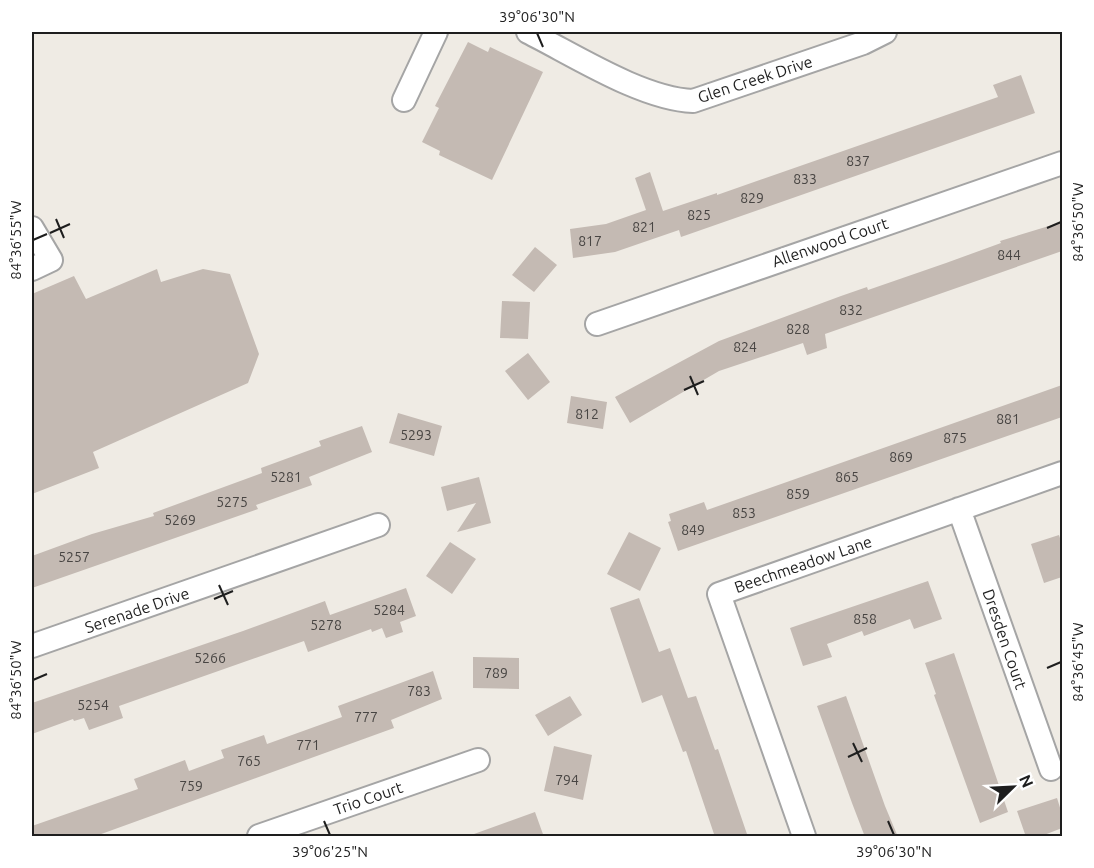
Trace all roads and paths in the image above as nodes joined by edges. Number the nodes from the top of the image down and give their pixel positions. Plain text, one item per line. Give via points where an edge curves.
1 (436, 32) edge
2 (528, 32) edge
3 (885, 32) edge
4 (404, 100) dead end
5 (1062, 163) edge
6 (32, 228) edge
7 (32, 269) edge
8 (597, 324) dead end
9 (1062, 473) edge
10 (959, 509) junction
11 (378, 525) dead end
12 (32, 646) edge
13 (478, 760) dead end
14 (1051, 769) dead end
15 (259, 837) edge
16 (804, 837) edge

1 - 4 street
2 - 3 street, Glen Creek Drive via 634,85 673,100 693,100 864,43
5 - 8 street, Allenwood Court
6 - 7 street via 51,260
9 - 10 street, Beechmeadow Lane
10 - 14 street, Dresden Court
10 - 16 street, Beechmeadow Lane via 719,594
11 - 12 street, Serenade Drive
13 - 15 street, Trio Court

